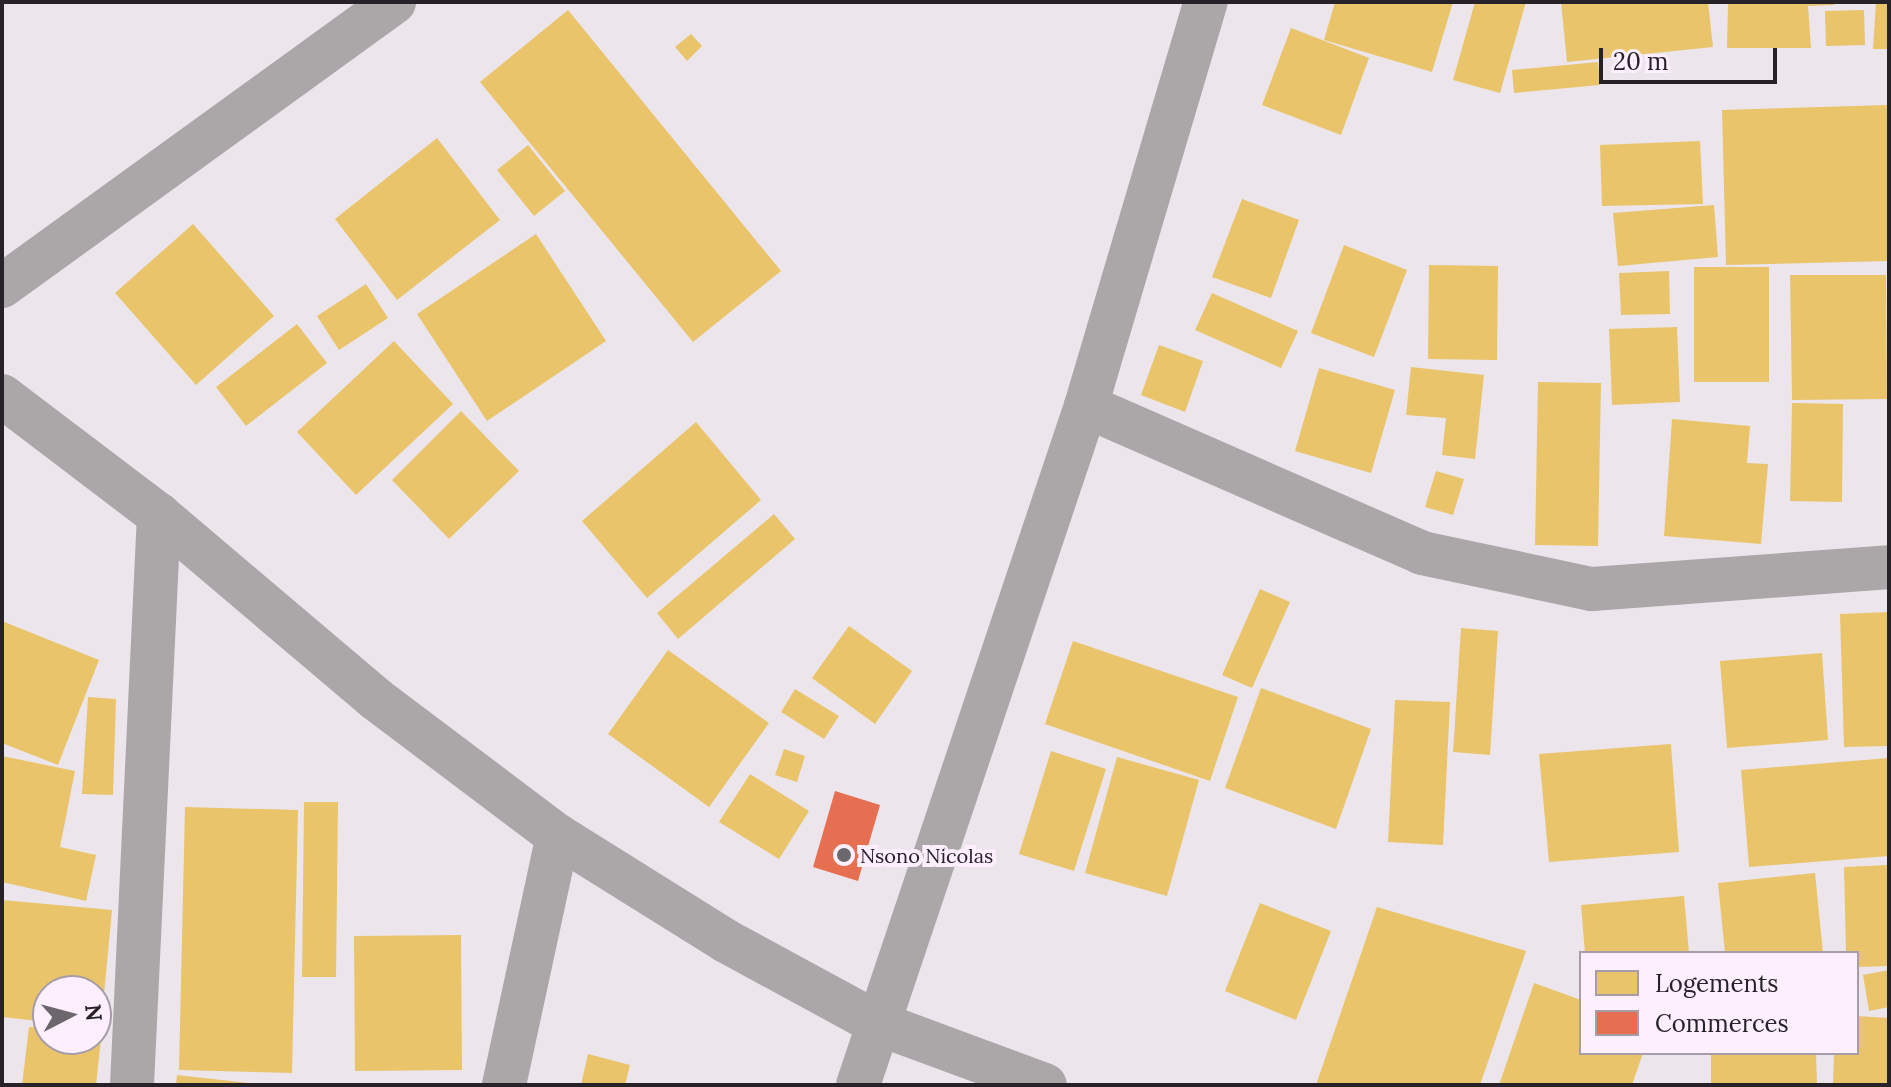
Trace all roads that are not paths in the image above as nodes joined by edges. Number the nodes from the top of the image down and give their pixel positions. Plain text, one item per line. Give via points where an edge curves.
1 (394, 2) edge
2 (1206, 2) edge
3 (2, 286) edge
4 (2, 396) edge
5 (1086, 406) junction
6 (159, 515) junction
7 (1889, 567) edge
8 (558, 836) junction
9 (877, 1023) junction
10 (132, 1085) edge
11 (504, 1085) edge
12 (858, 1085) edge
13 (1045, 1085) edge

1 - 3 street
2 - 5 street
4 - 6 street
5 - 7 street via 1422,553 1592,589
5 - 9 street
6 - 8 street via 376,699
6 - 10 street
8 - 9 street via 726,941
8 - 11 street
9 - 12 street
9 - 13 street

